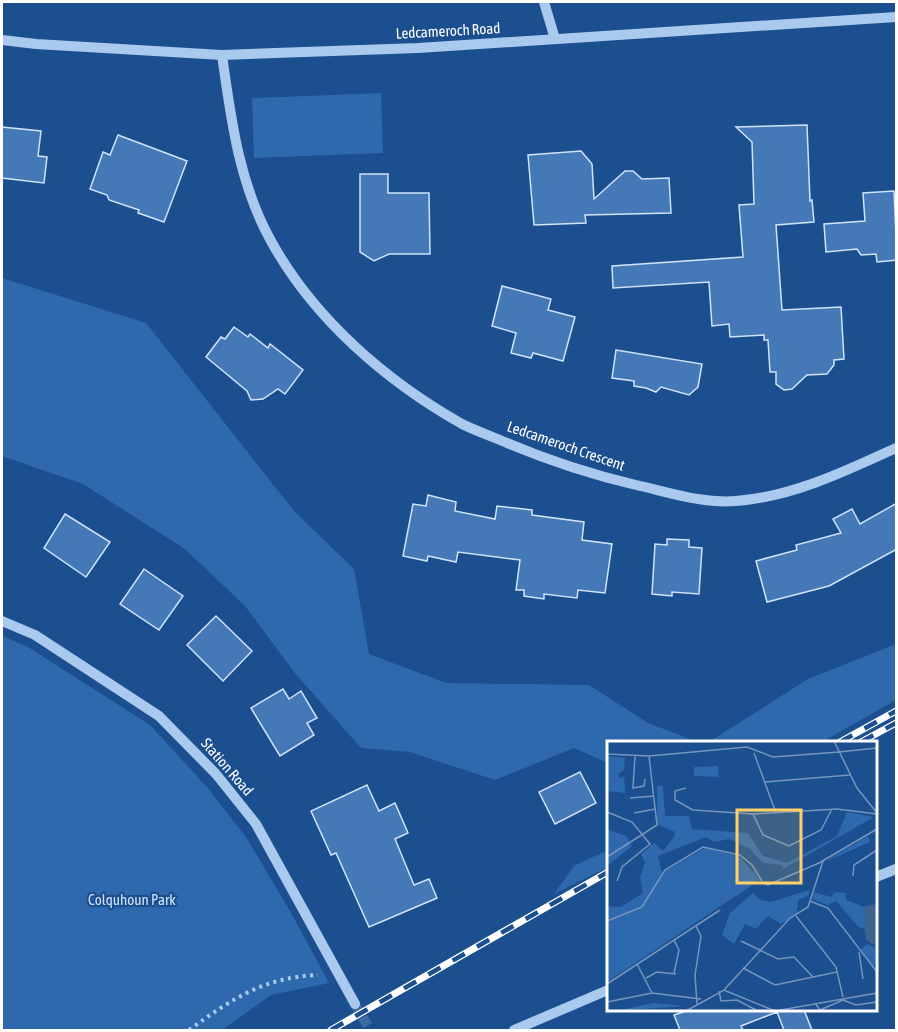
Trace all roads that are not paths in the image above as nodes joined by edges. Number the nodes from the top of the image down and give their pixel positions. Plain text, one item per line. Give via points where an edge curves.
1 (544, 2) edge
2 (897, 17) edge
3 (555, 39) junction
4 (2, 40) edge
5 (222, 56) junction
6 (897, 448) edge
7 (2, 621) edge
8 (897, 868) edge
9 (877, 877) edge
10 (607, 991) edge
11 (355, 1004) tunnel mouth
12 (514, 1030) edge

1 - 3 street
2 - 3 street, Ledcameroch Road
3 - 5 street, Ledcameroch Road
4 - 5 street, Ledcameroch Road
5 - 6 street, Ledcameroch Crescent via 241,168 253,204 292,276 369,359 408,390 464,425 531,454 603,477 691,497 733,502 795,490
7 - 11 street, Station Road via 35,635 159,716 216,774 256,824
8 - 9 street
10 - 12 street

